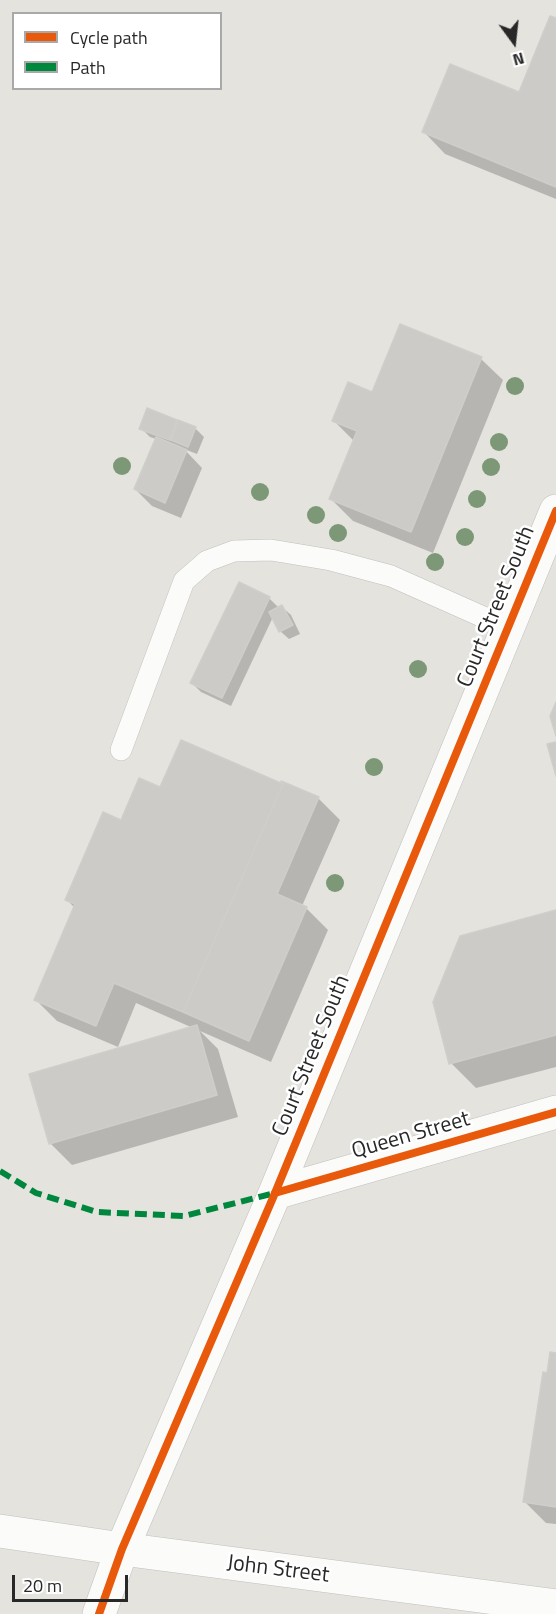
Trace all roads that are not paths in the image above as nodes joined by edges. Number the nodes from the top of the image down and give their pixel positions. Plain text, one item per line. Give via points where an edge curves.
1 (556, 511) edge
2 (508, 628) junction
3 (121, 750) dead end
4 (556, 1112) edge
5 (275, 1193) junction
6 (0, 1531) edge
7 (122, 1549) junction
8 (556, 1606) edge
9 (99, 1614) edge

1 - 2 street, Court Street South
2 - 3 lane via 391,576 271,550 234,551 207,561 184,581
2 - 5 street, Court Street South
4 - 5 street, Queen Street
5 - 7 street, Court Street South
6 - 7 street, John Street
7 - 8 street, John Street
7 - 9 street, Court Street South

